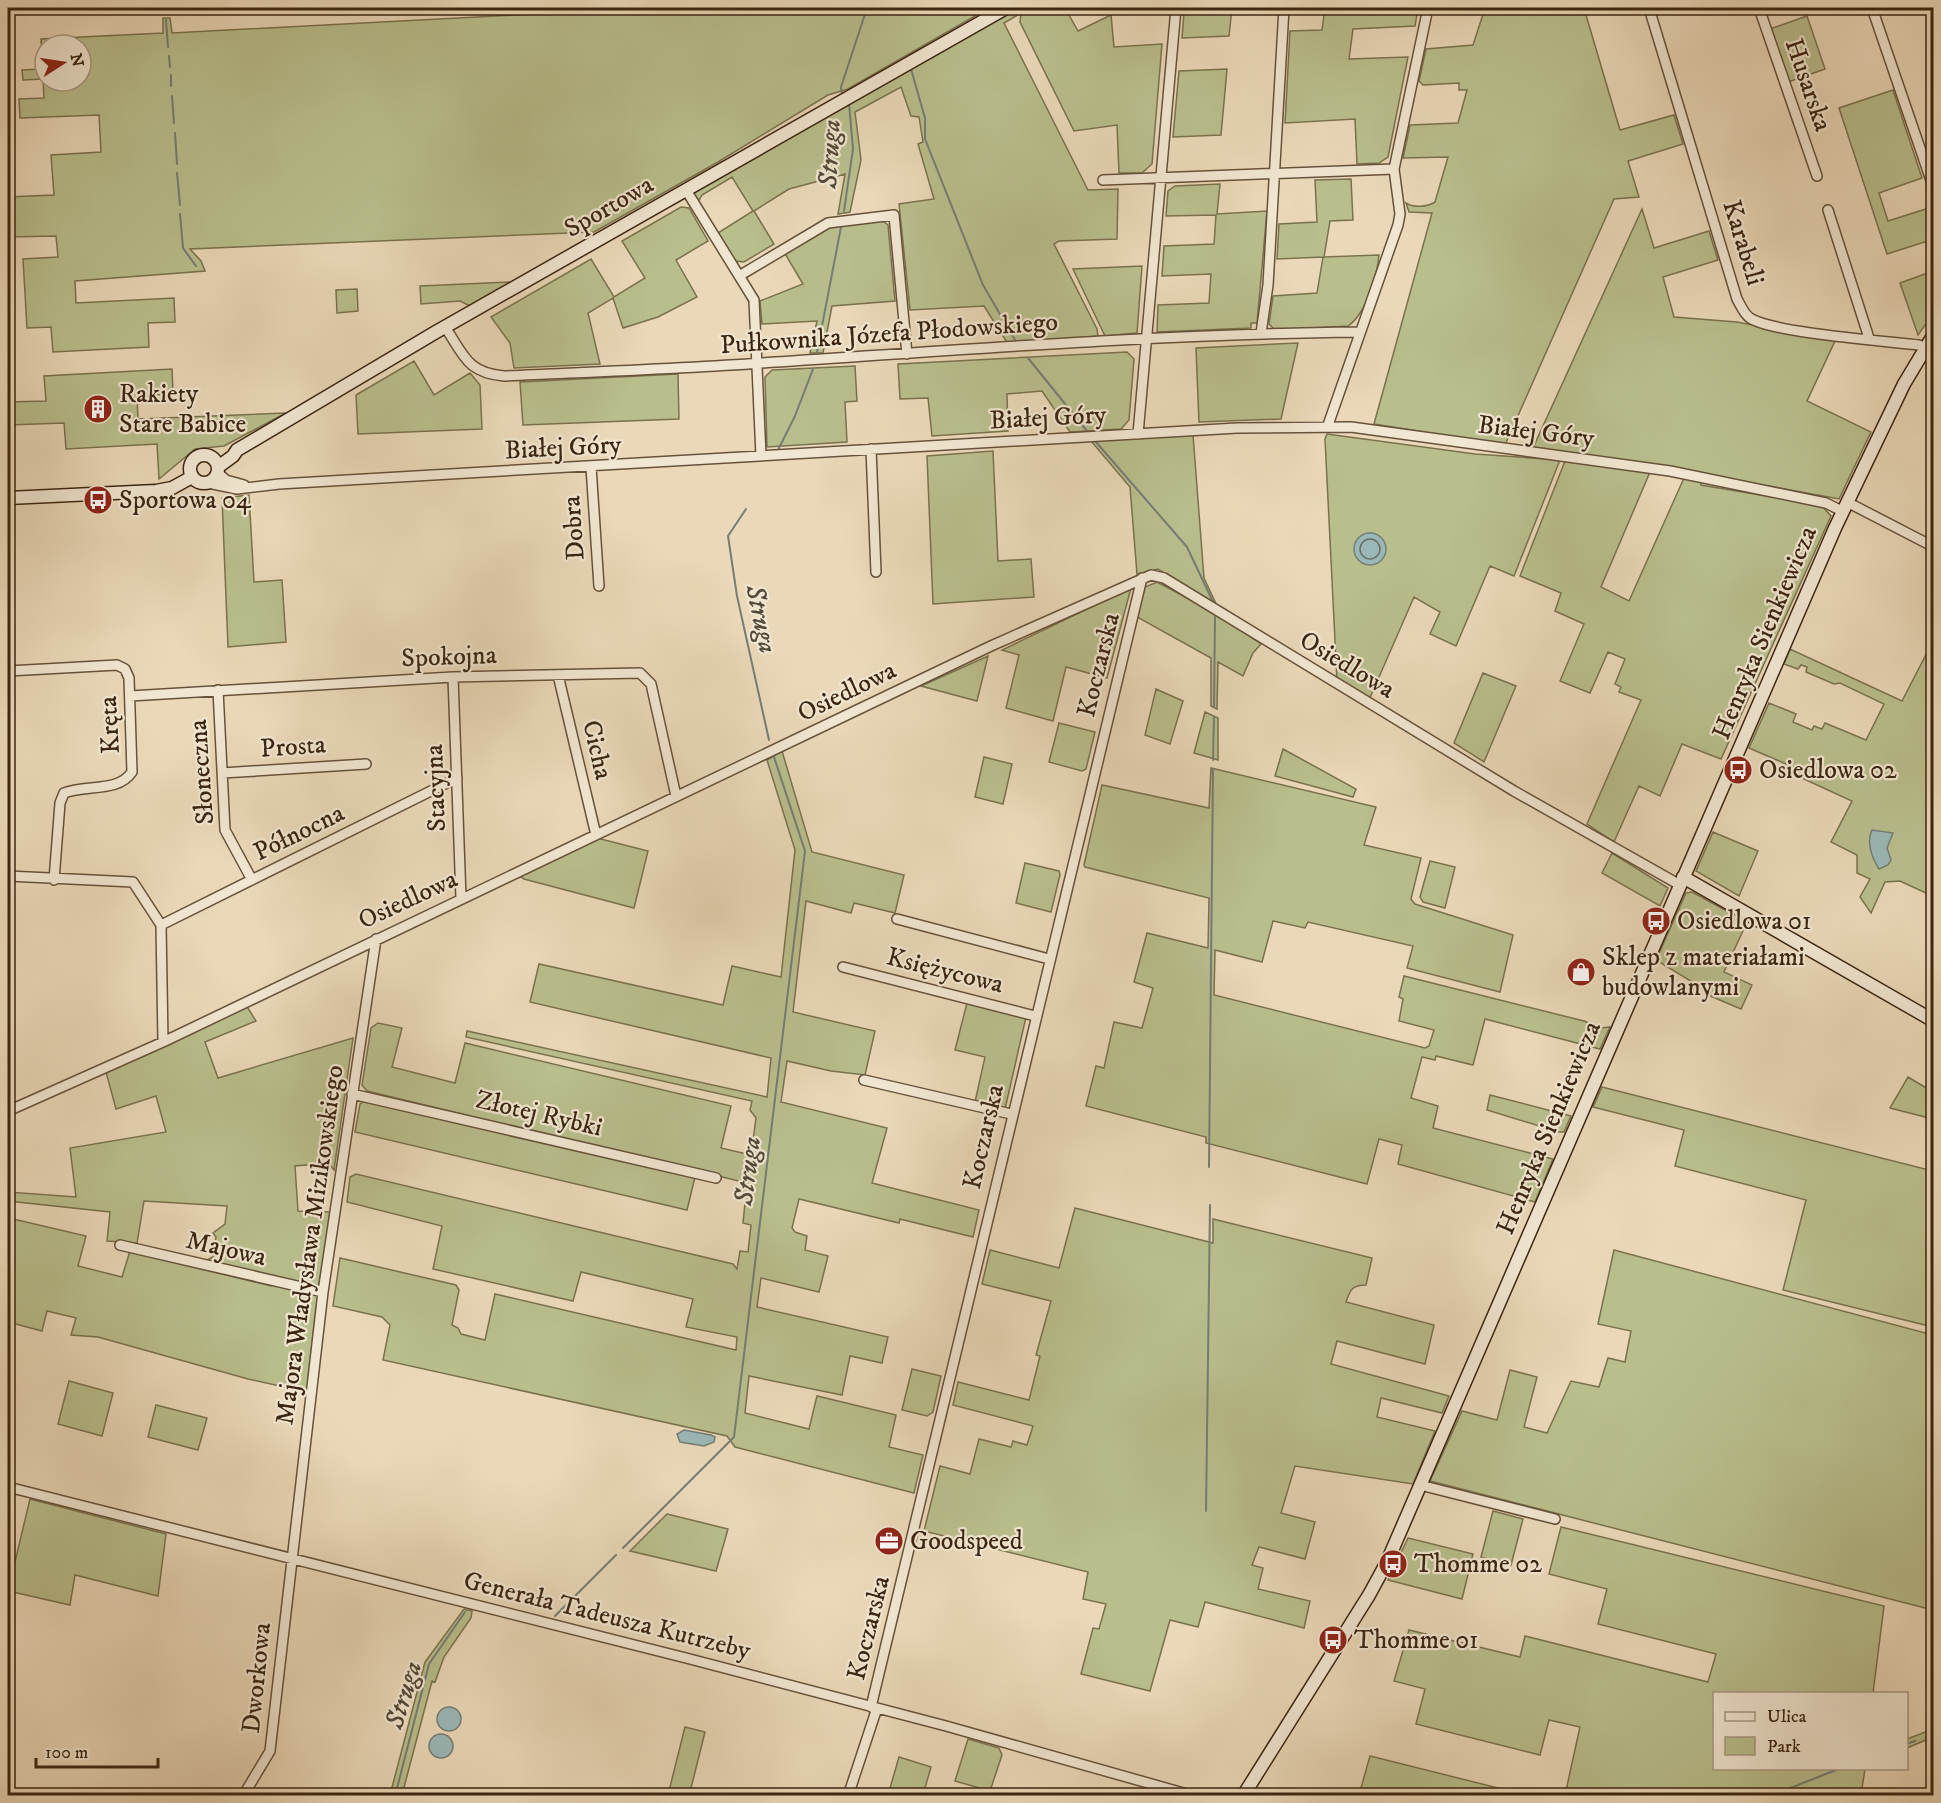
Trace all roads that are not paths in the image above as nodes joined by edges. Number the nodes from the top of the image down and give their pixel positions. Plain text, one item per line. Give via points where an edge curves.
1 (1006, 8) edge
2 (1176, 8) edge
3 (1284, 8) edge
4 (1428, 8) edge
5 (1649, 8) edge
6 (1759, 8) edge
7 (1872, 8) edge
8 (1394, 170) junction
9 (1276, 174) junction
10 (1816, 176) dead end
11 (1159, 178) junction
12 (1103, 180) dead end
13 (1934, 189) edge
14 (686, 190) junction
15 (1828, 210) dead end
16 (739, 276) junction
17 (445, 327) junction
18 (1261, 333) junction
19 (1359, 333) junction
20 (1934, 334) edge
21 (1869, 338) junction
22 (1144, 339) junction
23 (1925, 348) junction
24 (906, 354) junction
25 (759, 363) junction
26 (1328, 425) junction
27 (1138, 434) junction
28 (871, 449) junction
29 (761, 456) junction
30 (215, 466) junction
31 (591, 467) junction
32 (192, 477) junction
33 (208, 483) junction
34 (249, 486) junction
35 (8, 498) edge
36 (1845, 506) junction
37 (1934, 547) edge
38 (876, 572) dead end
39 (1142, 579) junction
40 (599, 586) dead end
41 (8, 671) edge
42 (558, 675) junction
43 (453, 677) junction
44 (218, 690) junction
45 (130, 696) junction
46 (366, 764) dead end
47 (222, 773) junction
48 (457, 778) junction
49 (676, 796) junction
50 (596, 835) junction
51 (8, 876) edge
52 (54, 880) junction
53 (252, 880) junction
54 (1682, 881) junction
55 (461, 898) junction
56 (897, 919) dead end
57 (161, 925) junction
58 (376, 939) junction
59 (1049, 959) junction
60 (843, 967) dead end
61 (1035, 1016) junction
62 (1934, 1021) edge
63 (162, 1042) junction
64 (864, 1080) dead end
65 (352, 1094) junction
66 (8, 1111) edge
67 (1011, 1114) junction
68 (716, 1178) dead end
69 (120, 1245) dead end
70 (323, 1292) junction
71 (1420, 1485) junction
72 (8, 1487) edge
73 (1555, 1519) dead end
74 (291, 1557) junction
75 (874, 1707) junction
76 (1155, 1785) junction
77 (243, 1796) edge
78 (849, 1796) edge
79 (1150, 1796) edge
80 (1194, 1796) edge
81 (1243, 1796) edge

1 - 14 street, Sportowa
2 - 11 street
3 - 9 street
4 - 8 street
5 - 21 street, Karabeli via 1741,307 1757,321
6 - 10 street, Husarska
7 - 13 street
8 - 9 street
8 - 19 street via 1398,225
9 - 11 street
9 - 18 street
11 - 12 street
11 - 22 street
14 - 16 street
14 - 17 street, Sportowa
15 - 21 street
16 - 24 street via 828,223 894,215
16 - 25 street via 754,300
17 - 25 street, Pułkownika Józefa Płodowskiego via 470,363 484,374
17 - 30 street, Sportowa
18 - 19 street, Pułkownika Józefa Płodowskiego
18 - 22 street, Pułkownika Józefa Płodowskiego
19 - 26 street
20 - 23 street, Henryka Sienkiewicza
21 - 23 street, Karabeli
22 - 24 street, Pułkownika Józefa Płodowskiego
22 - 27 street
23 - 36 street, Henryka Sienkiewicza
24 - 25 street, Pułkownika Józefa Płodowskiego
25 - 29 street
26 - 27 street, Białej Góry
26 - 36 street, Białej Góry via 1670,471
27 - 28 street, Białej Góry
28 - 29 street, Białej Góry
28 - 38 street
29 - 31 street, Białej Góry
30 - 32 street via 200,456 190,466
30 - 33 street
30 - 34 street, Białej Góry via 226,480
31 - 34 street, Białej Góry
31 - 40 street, Dobra
32 - 33 street
32 - 35 street via 172,488 156,491
33 - 34 street, Białej Góry via 229,489
36 - 37 street, Białej Góry
36 - 54 street, Henryka Sienkiewicza
39 - 49 street, Osiedlowa via 991,646
39 - 54 street, Osiedlowa via 1151,575 1164,578 1514,791
39 - 59 street, Koczarska
41 - 45 street, Kręta via 117,665 125,669
42 - 43 street, Spokojna
42 - 49 street, Spokojna via 640,673 647,678
42 - 50 street, Cicha
43 - 44 street, Spokojna
43 - 48 street, Stacyjna
44 - 45 street, Spokojna
44 - 47 street, Słoneczna
45 - 52 street, Kręta via 132,772 120,784 64,793
46 - 47 street, Prosta
47 - 53 street, Słoneczna via 225,830
48 - 53 street, Północna
48 - 55 street, Stacyjna
49 - 50 street, Osiedlowa
50 - 55 street, Osiedlowa
51 - 52 street
52 - 57 street via 133,882
53 - 57 street, Północna
54 - 62 street
54 - 71 street, Henryka Sienkiewicza
55 - 58 street, Osiedlowa
56 - 59 street
57 - 63 street
58 - 63 street, Osiedlowa
58 - 65 street, Majora Władysława Mizikowskiego
59 - 61 street, Koczarska
60 - 61 street, Księżycowa
61 - 67 street, Koczarska
63 - 66 street, Osiedlowa
64 - 67 street
65 - 68 street, Złotej Rybki
65 - 70 street, Majora Władysława Mizikowskiego
67 - 75 street, Koczarska
69 - 70 street, Majowa
70 - 74 street, Majora Władysława Mizikowskiego
71 - 73 street
71 - 81 street, Henryka Sienkiewicza via 1369,1595
72 - 74 street, Generała Tadeusza Kutrzeby
74 - 75 street, Generała Tadeusza Kutrzeby
74 - 77 street, Dworkowa via 270,1751
75 - 76 street, Generała Tadeusza Kutrzeby
75 - 78 street, Koczarska
76 - 79 street
76 - 80 street, Generała Tadeusza Kutrzeby

